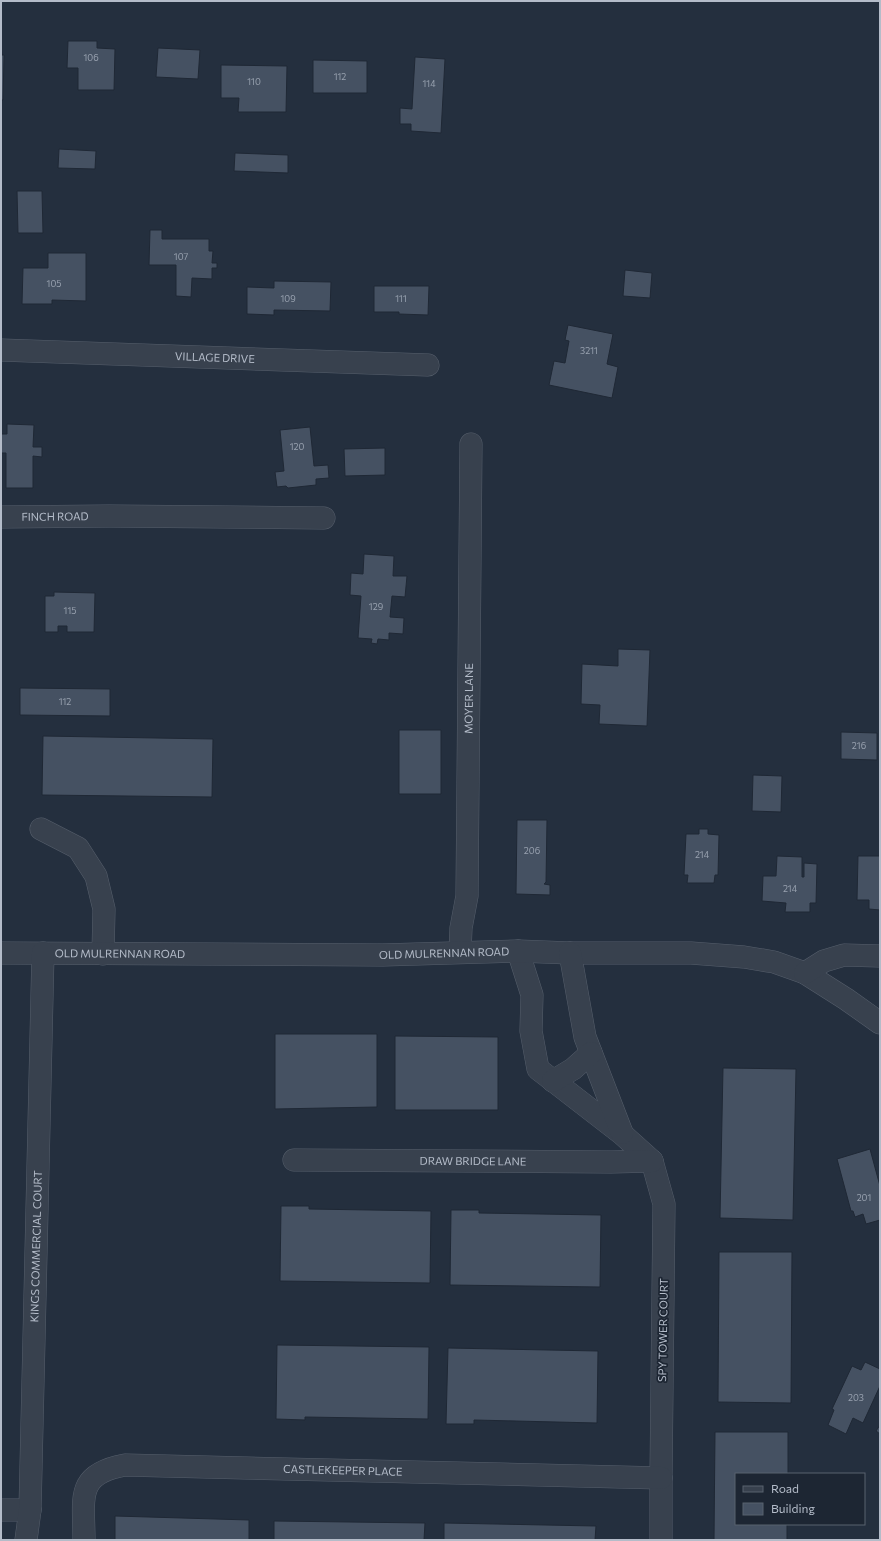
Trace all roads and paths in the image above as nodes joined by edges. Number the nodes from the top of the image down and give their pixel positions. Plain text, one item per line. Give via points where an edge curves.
1 (1, 350) edge
2 (428, 365) dead end
3 (470, 444) dead end
4 (1, 517) edge
5 (324, 518) dead end
6 (41, 829) dead end
7 (518, 951) junction
8 (460, 952) junction
9 (1, 953) edge
10 (43, 953) junction
11 (570, 953) junction
12 (103, 954) junction
13 (880, 956) edge
14 (805, 973) junction
15 (880, 1023) edge
16 (591, 1053) junction
17 (553, 1081) junction
18 (622, 1134) junction
19 (294, 1160) dead end
20 (652, 1161) junction
21 (660, 1478) junction
22 (1, 1510) edge
23 (30, 1510) junction
24 (26, 1540) edge
25 (84, 1540) edge
26 (661, 1540) edge

1 - 2 street, VILLAGE DRIVE
3 - 8 street, MOYER LANE via 467,896
4 - 5 street, FINCH ROAD
6 - 12 street via 78,848 96,876 104,909
7 - 8 street, OLD MULRENNAN ROAD
7 - 11 street, OLD MULRENNAN ROAD
7 - 17 street via 532,995 531,1031 538,1070
8 - 12 street, OLD MULRENNAN ROAD
9 - 10 street, OLD MULRENNAN ROAD
10 - 12 street, OLD MULRENNAN ROAD
10 - 23 street, KINGS COMMERCIAL COURT
11 - 14 street, OLD MULRENNAN ROAD via 691,953 744,957 774,962
11 - 16 street via 585,1038
13 - 14 street via 844,954 824,961
14 - 15 street, OLD MULRENNAN ROAD
16 - 17 street via 573,1069
16 - 18 street
17 - 18 street
18 - 20 street
19 - 20 street, DRAW BRIDGE LANE
20 - 21 street, SPY TOWER COURT via 664,1204
21 - 25 street, CASTLEKEEPER PLACE via 125,1465 112,1467 97,1474 87,1485 84,1500
21 - 26 street, SPY TOWER COURT
22 - 23 street
23 - 24 street, KINGS COMMERCIAL COURT

